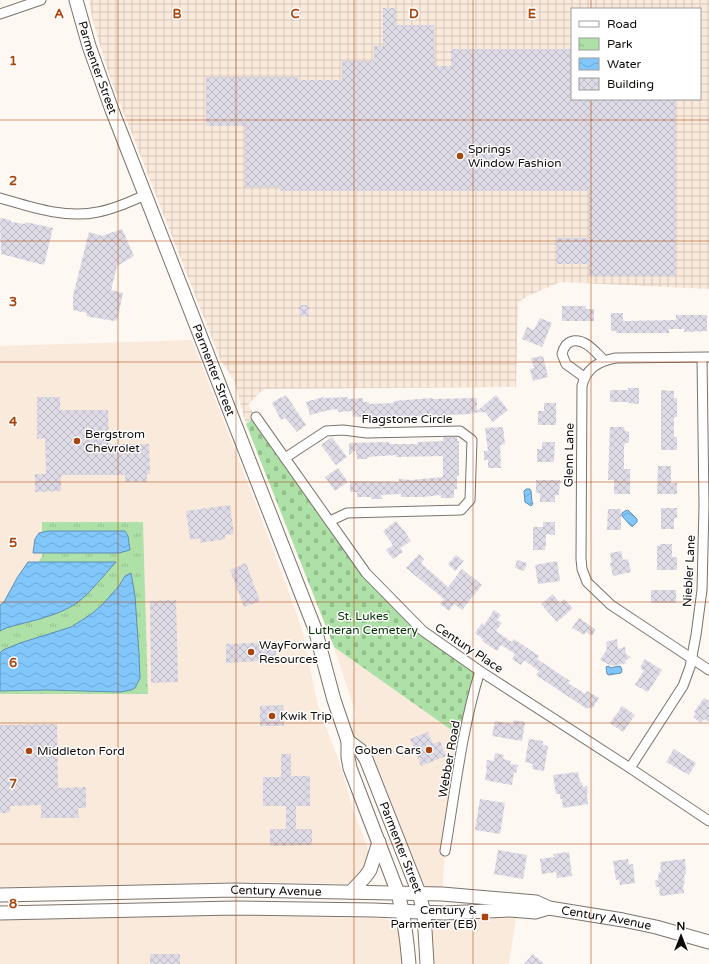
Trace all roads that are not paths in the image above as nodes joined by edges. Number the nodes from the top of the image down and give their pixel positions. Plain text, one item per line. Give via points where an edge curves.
1 (41, 0) edge
2 (76, 0) edge
3 (0, 14) edge
4 (145, 195) junction
5 (0, 198) edge
6 (706, 358) edge
7 (604, 360) junction
8 (584, 377) junction
9 (256, 417) dead end
10 (285, 458) junction
11 (330, 521) junction
12 (706, 561) edge
13 (692, 658) junction
14 (709, 670) edge
15 (480, 671) junction
16 (348, 741) junction
17 (630, 768) junction
18 (709, 821) edge
19 (379, 842) junction
20 (445, 851) dead end
21 (351, 892) junction
22 (398, 893) junction
23 (419, 893) junction
24 (0, 895) edge
25 (549, 908) junction
26 (403, 912) junction
27 (0, 913) edge
28 (424, 913) junction
29 (709, 942) edge
30 (409, 964) edge
31 (427, 964) edge

1 - 3 street
2 - 4 main road, Parmenter Street via 92,58
4 - 5 street via 98,213 71,214
4 - 16 main road, Parmenter Street via 310,615
6 - 7 street
6 - 12 street, Niebler Lane
7 - 8 street
7 - 8 street via 586,343 578,340 564,346 562,354 566,364
8 - 13 street, Glenn Lane via 581,457 582,569 587,582 616,608
9 - 10 street, Century Place
10 - 11 street, Century Place
10 - 11 street, Flagstone Circle via 326,431 460,431 472,440 470,500 462,510 347,513
11 - 15 street, Century Place via 366,572 423,631
12 - 13 street, Niebler Lane
13 - 14 street, Glenn Lane
13 - 17 street, Niebler Lane via 679,694
15 - 17 street, Century Place
15 - 20 street, Webber Road via 464,739
16 - 19 main road, Parmenter Street via 350,768
16 - 23 main road, Parmenter Street via 360,750 366,759
17 - 18 street, Century Place
19 - 21 main road via 370,870
19 - 22 main road, Parmenter Street
21 - 22 main road, Century Avenue
21 - 24 main road, Century Avenue via 235,890
22 - 23 main road, Century Avenue
22 - 26 main road, Parmenter Street
23 - 25 main road, Century Avenue via 536,902
23 - 28 main road, Parmenter Street
25 - 28 main road, Century Avenue via 535,912 510,910
25 - 29 main road, Century Avenue via 656,927
26 - 27 main road, Century Avenue via 235,908
26 - 28 main road, Century Avenue
26 - 30 main road, Parmenter Street
28 - 31 main road, Parmenter Street

